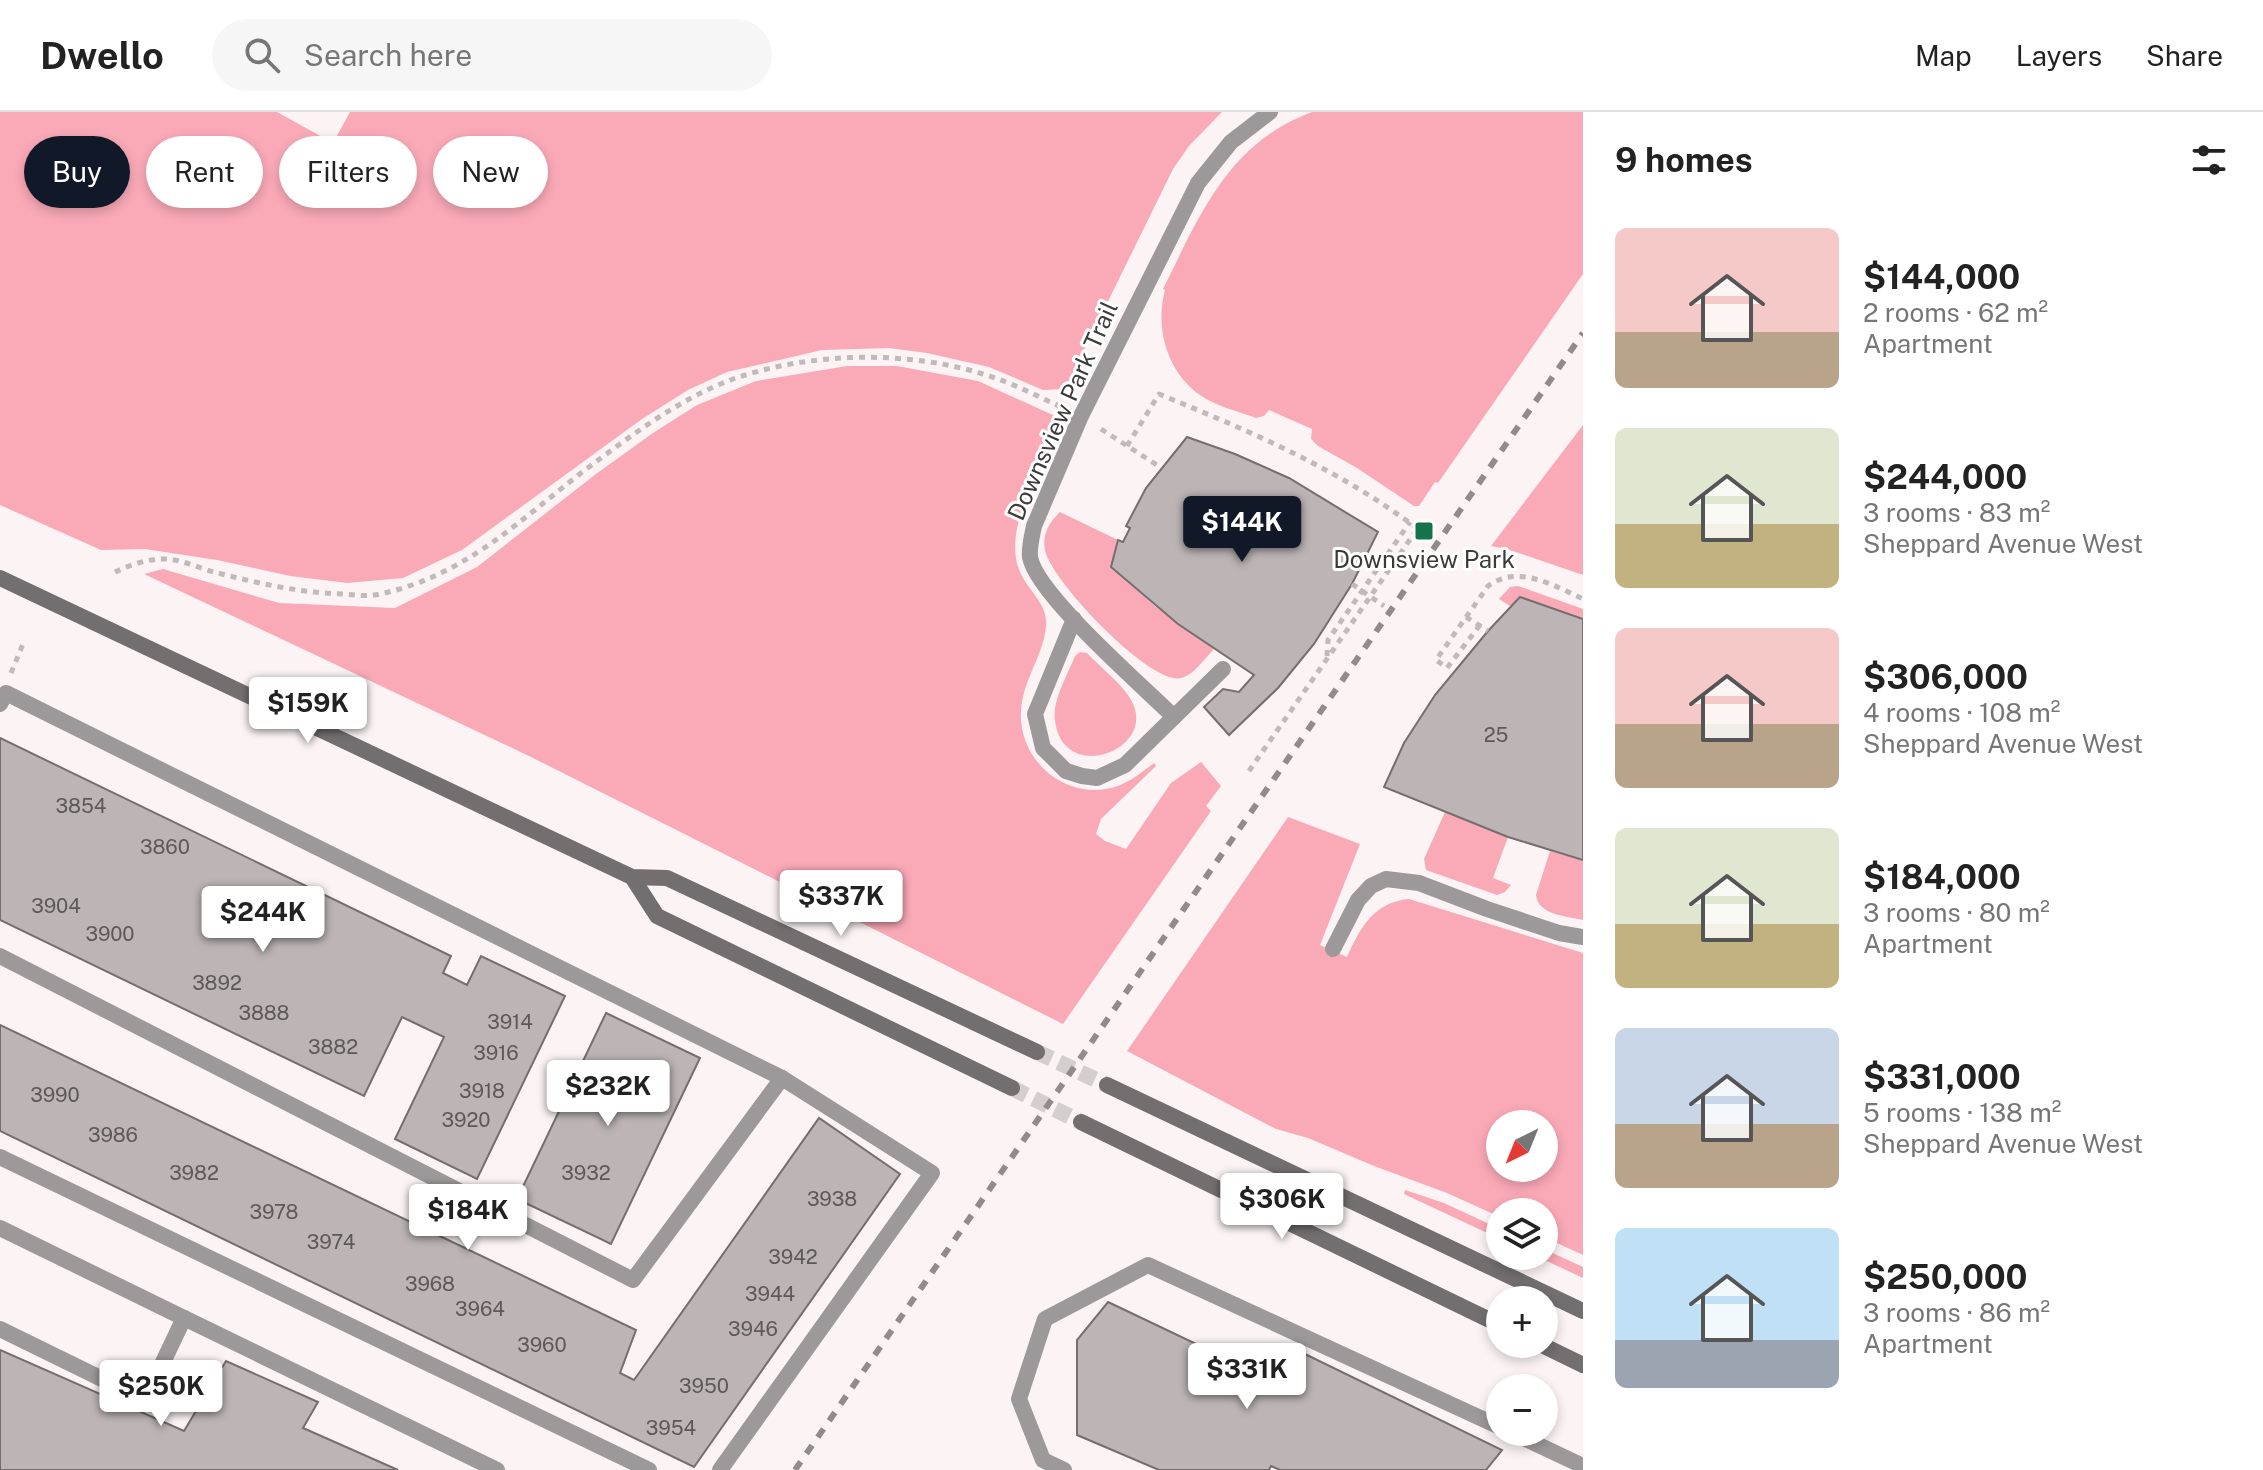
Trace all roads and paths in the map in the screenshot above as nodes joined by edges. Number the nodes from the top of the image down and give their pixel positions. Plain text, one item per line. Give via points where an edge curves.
1 (1270, 112) edge
2 (1080, 418) junction
3 (1127, 446) junction
4 (1160, 467) dead end
5 (1410, 522) junction
6 (1418, 528) junction
7 (1431, 539) dead end
8 (115, 572) dead end
9 (0, 578) edge
10 (1352, 584) dead end
11 (1362, 591) junction
12 (1370, 596) junction
13 (1583, 599) edge
14 (1384, 606) dead end
15 (1466, 617) junction
16 (1074, 619) junction
17 (1480, 625) junction
18 (1488, 631) dead end
19 (1327, 659) junction
20 (1223, 669) dead end
21 (0, 704) edge
22 (1174, 717) junction
23 (1249, 771) dead end
24 (632, 877) junction
25 (1583, 937) edge
26 (1333, 949) dead end
27 (0, 956) edge
28 (1037, 1052) tunnel mouth
29 (782, 1078) junction
30 (1107, 1085) tunnel mouth
31 (1012, 1088) tunnel mouth
32 (1081, 1122) tunnel mouth
33 (0, 1157) edge
34 (0, 1228) edge
35 (1583, 1311) edge
36 (184, 1318) junction
37 (1486, 1318) edge
38 (0, 1329) edge
39 (1558, 1353) edge
40 (1583, 1365) edge
41 (1486, 1421) edge
42 (1541, 1446) edge
43 (1583, 1466) edge
44 (497, 1470) edge
45 (649, 1470) edge
46 (720, 1470) edge
47 (1064, 1470) edge

1 - 2 lane, Downsview Park Trail via 1231,142 1198,183
2 - 3 path
2 - 8 path via 1009,383 953,367 896,359 821,360 752,373 692,398 589,467 495,543 415,586 375,595 310,593 167,559
2 - 16 lane, Downsview Park Trail via 1034,526 1030,556 1046,588
3 - 4 path
3 - 5 path via 1159,394 1305,457
5 - 6 path
5 - 11 path
6 - 7 path
6 - 12 path
9 - 24 main road
10 - 11 path
11 - 12 path
11 - 19 path via 1328,640
12 - 14 path
12 - 19 path
13 - 15 path via 1544,582 1509,575 1488,586
15 - 17 path
15 - 17 path via 1436,660 1447,668
16 - 22 lane, Downsview Park Trail
16 - 22 lane via 1035,714 1043,748 1054,762 1082,776 1111,773
17 - 18 path
19 - 23 path
20 - 22 lane
21 - 29 lane via 6,693
24 - 28 main road via 667,878
24 - 31 main road via 657,916
25 - 26 lane via 1419,883 1386,879 1358,900
27 - 29 lane via 633,1280
29 - 46 lane via 932,1173
30 - 35 main road
32 - 37 main road
33 - 45 lane
34 - 36 lane
36 - 38 lane via 145,1400
36 - 44 lane
39 - 40 main road
41 - 47 lane via 1148,1265 1045,1319 1019,1399 1043,1460
42 - 43 lane

